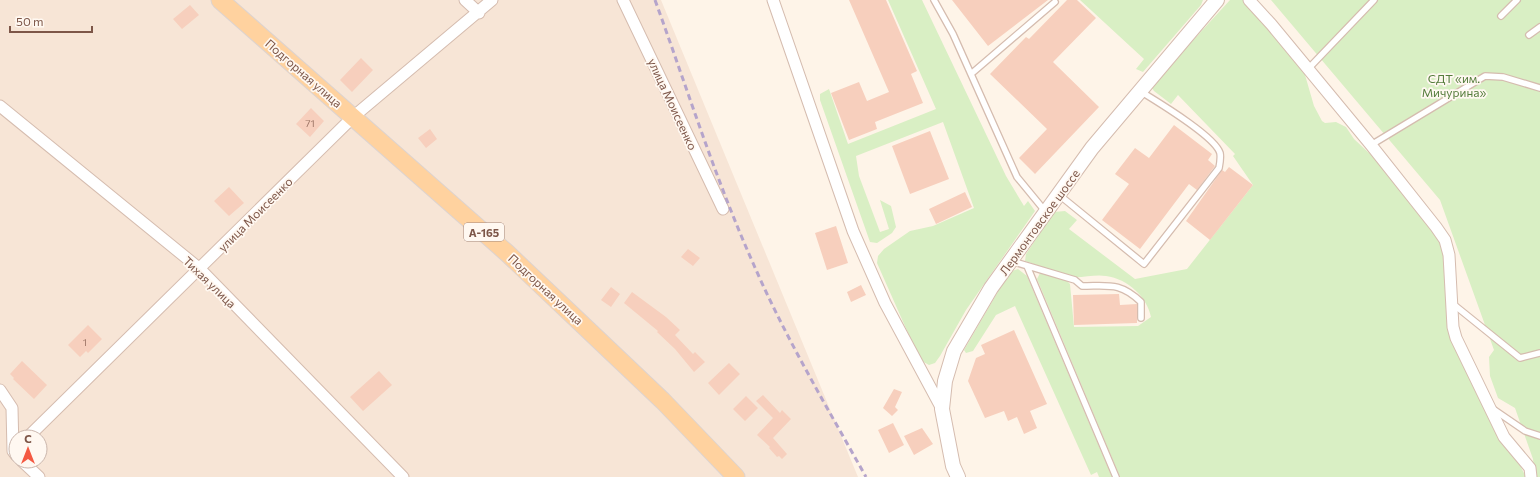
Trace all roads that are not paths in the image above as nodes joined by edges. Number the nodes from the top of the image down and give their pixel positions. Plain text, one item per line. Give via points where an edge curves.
1 (220, 0) edge
2 (465, 0) edge
3 (492, 0) edge
4 (623, 0) edge
5 (773, 0) edge
6 (934, 0) edge
7 (1217, 0) edge
8 (1249, 0) edge
9 (1374, 0) edge
10 (1517, 0) edge
11 (1054, 2) dead end
12 (479, 13) junction
13 (1501, 16) dead end
14 (1540, 27) edge
15 (1529, 35) dead end
16 (1308, 69) junction
17 (971, 74) junction
18 (1540, 88) edge
19 (1140, 91) junction
20 (0, 106) edge
21 (353, 117) junction
22 (1371, 145) junction
23 (1058, 194) junction
24 (722, 209) dead end
25 (1046, 212) junction
26 (1010, 261) junction
27 (1027, 266) junction
28 (200, 269) junction
29 (1453, 304) junction
30 (1142, 318) dead end
31 (1540, 353) edge
32 (0, 390) edge
33 (1490, 407) junction
34 (942, 409) junction
35 (13, 429) edge
36 (36, 429) edge
37 (1540, 436) edge
38 (30, 469) edge
39 (39, 477) edge
40 (403, 477) edge
41 (736, 477) edge
42 (958, 477) edge
43 (1116, 477) edge
44 (1531, 477) edge

1 - 21 main road, Подгорная улица / А-165
2 - 12 street
3 - 12 street, улица Моисеенко
4 - 24 street, улица Моисеенко
5 - 34 street via 853,231 885,303
6 - 17 lane
7 - 19 street, Лермонтовское шоссе
8 - 16 street
9 - 16 lane
10 - 13 lane
11 - 17 lane
12 - 21 street, улица Моисеенко
14 - 15 lane
16 - 22 street
17 - 25 lane via 1017,177
18 - 22 lane via 1503,77 1485,76
19 - 23 street, Лермонтовское шоссе via 1092,148
19 - 23 lane via 1214,143 1220,153 1219,168 1144,264
20 - 28 street, Тихая улица
21 - 28 street, улица Моисеенко
21 - 41 main road, Подгорная улица / А-165 via 507,253 663,401
22 - 29 street via 1444,240 1449,255
23 - 25 street, Лермонтовское шоссе
25 - 26 street, Лермонтовское шоссе
26 - 27 lane
26 - 34 street, Лермонтовское шоссе via 954,351 945,381
27 - 30 lane via 1075,280 1082,286 1117,286 1141,302
27 - 43 lane
28 - 36 street, улица Моисеенко
28 - 40 street, Тихая улица
29 - 31 lane via 1520,358
29 - 33 street via 1453,327 1456,338
32 - 35 street via 12,408
33 - 37 lane via 1525,431
33 - 44 street via 1504,437 1530,468
34 - 42 street, Лермонтовское шоссе via 953,466
38 - 39 street

